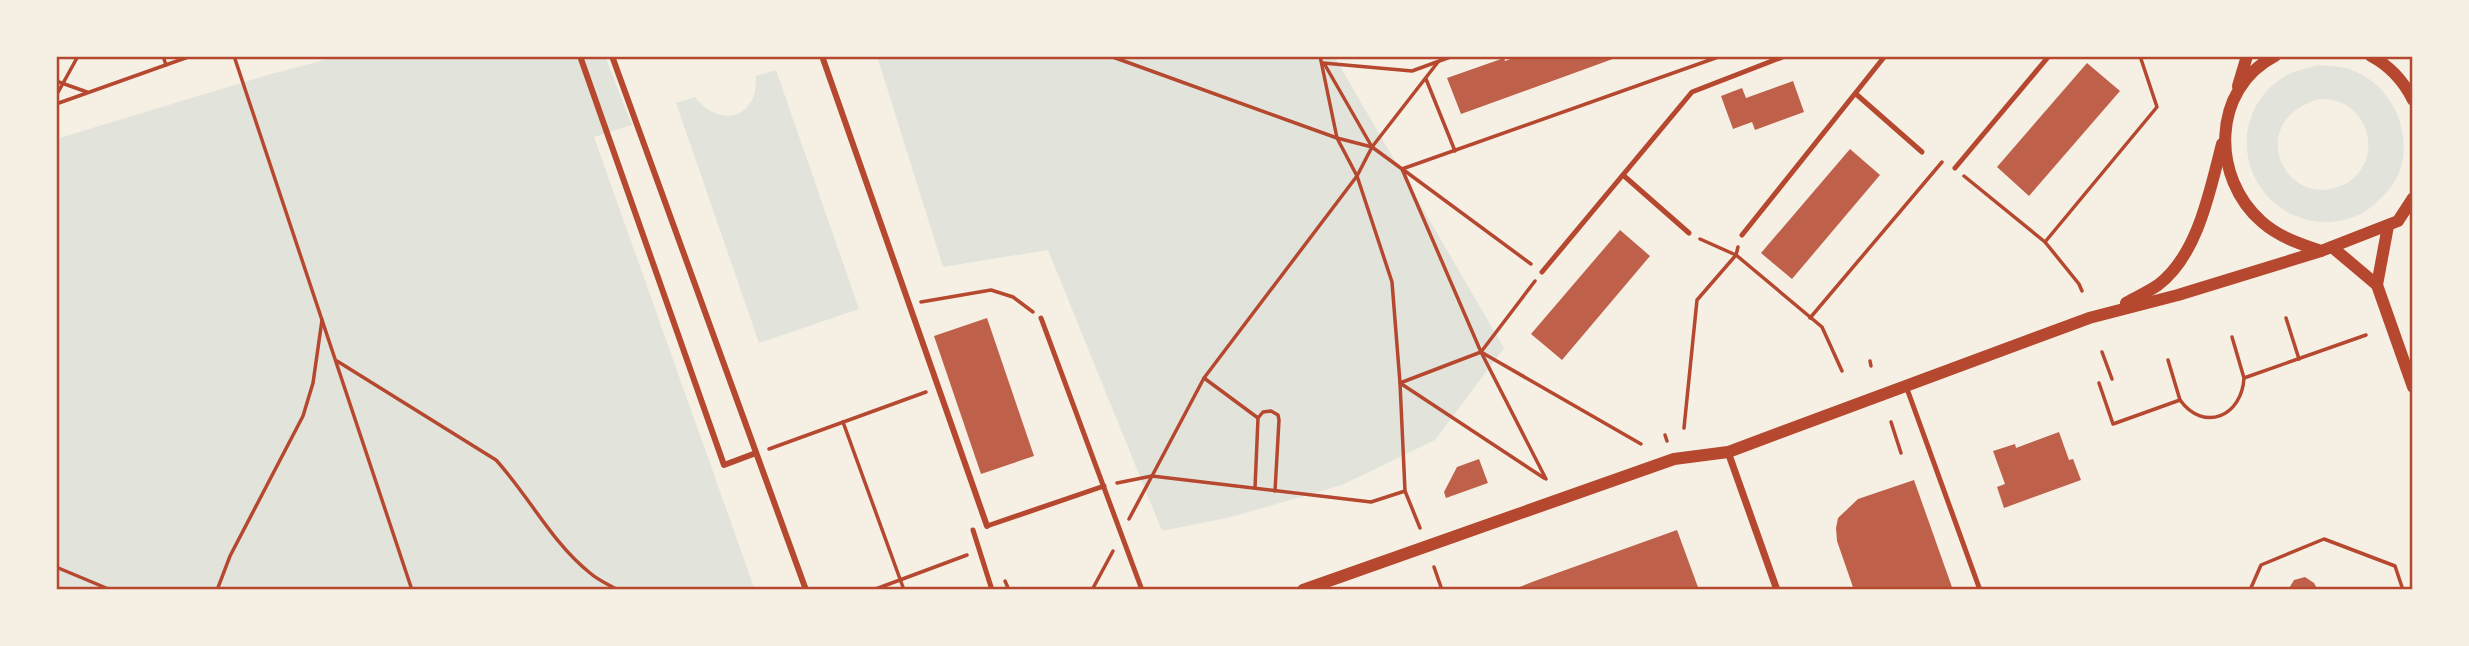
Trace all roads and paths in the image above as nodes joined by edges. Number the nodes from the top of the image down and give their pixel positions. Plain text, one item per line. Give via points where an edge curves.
1 (78, 56) edge
2 (163, 56) edge
3 (191, 56) edge
4 (234, 56) edge
5 (579, 56) edge
6 (612, 56) edge
7 (822, 56) edge
8 (1110, 56) edge
9 (1320, 56) edge
10 (1453, 56) edge
11 (1721, 56) edge
12 (1785, 56) edge
13 (1885, 56) edge
14 (2049, 56) edge
15 (2140, 56) edge
16 (2247, 56) edge
17 (2275, 56) edge
18 (2371, 56) edge
19 (1437, 62) junction
20 (1323, 63) junction
21 (166, 65) junction
22 (1426, 78) junction
23 (56, 81) edge
24 (63, 84) junction
25 (2410, 89) edge
26 (88, 93) junction
27 (1856, 94) junction
28 (56, 96) edge
29 (2234, 99) junction
30 (2413, 100) edge
31 (56, 104) edge
32 (2224, 133) junction
33 (1337, 138) junction
34 (1372, 147) junction
35 (1455, 151) junction
36 (1922, 152) joint
37 (1955, 167) joint
38 (1402, 169) junction
39 (1623, 175) junction
40 (1357, 176) junction
41 (2413, 198) edge
42 (2413, 215) edge
43 (2393, 224) junction
44 (1689, 233) joint
45 (1742, 235) joint
46 (2045, 242) junction
47 (2326, 249) junction
48 (1736, 255) junction
49 (1542, 272) junction
50 (2377, 285) junction
51 (2081, 291) dead end
52 (909, 303) junction
53 (2113, 310) junction
54 (1810, 317) junction
55 (2286, 317) dead end
56 (1041, 318) joint
57 (322, 320) junction
58 (2366, 335) dead end
59 (2232, 337) dead end
60 (1481, 352) junction
61 (2102, 352) dead end
62 (335, 359) junction
63 (2300, 359) junction
64 (2168, 360) dead end
65 (1842, 371) dead end
66 (1204, 378) junction
67 (2244, 378) junction
68 (2112, 379) dead end
69 (1401, 383) junction
70 (2099, 383) dead end
71 (1906, 386) junction
72 (2413, 387) edge
73 (938, 388) junction
74 (2180, 400) junction
75 (1258, 418) junction
76 (843, 422) junction
77 (1891, 422) dead end
78 (1684, 428) dead end
79 (1665, 435) dead end
80 (1667, 440) dead end
81 (1641, 444) dead end
82 (1728, 452) junction
83 (756, 453) junction
84 (1901, 453) dead end
85 (1152, 476) junction
86 (1104, 486) junction
87 (1255, 488) junction
88 (1275, 491) junction
89 (1405, 491) junction
90 (987, 526) joint
91 (1420, 528) dead end
92 (973, 530) dead end
93 (979, 551) junction
94 (56, 567) edge
95 (1434, 567) dead end
96 (900, 580) junction
97 (111, 590) edge
98 (217, 590) edge
99 (412, 590) edge
100 (618, 590) edge
101 (806, 590) edge
102 (873, 590) edge
103 (904, 590) edge
104 (992, 590) edge
105 (1142, 590) edge
106 (1303, 590) edge
107 (1442, 590) edge
108 (1777, 590) edge
109 (1980, 590) edge
110 (2250, 590) edge
111 (2403, 590) edge

1 - 24 path
2 - 21 path
3 - 21 path
4 - 57 path
5 - 83 street via 724,465
6 - 83 street
7 - 52 street
8 - 33 path
9 - 20 path
10 - 19 path
11 - 35 path
12 - 39 lane via 1692,92
13 - 27 lane
14 - 37 lane
15 - 46 path via 2157,107
16 - 29 street
17 - 29 street via 2255,70
18 - 25 street
19 - 20 path via 1412,71
19 - 22 path
20 - 33 path
20 - 34 path
21 - 26 path
22 - 34 path
22 - 35 path
23 - 24 path
24 - 26 path
24 - 28 path
25 - 30 street
26 - 31 path
27 - 36 lane
27 - 45 lane
29 - 32 street
32 - 47 street via 2227,166 2240,197 2262,222 2289,240
32 - 53 street via 2210,192 2188,250 2158,285
33 - 34 path
33 - 40 path
34 - 38 path
34 - 40 path
35 - 38 path
36 - 54 path via 1942,162
37 - 46 path
38 - 49 path
38 - 60 path
39 - 44 lane
39 - 49 lane
40 - 66 path
40 - 69 path via 1392,282
41 - 43 street
42 - 43 street
43 - 47 street
43 - 50 street
44 - 48 path
45 - 48 path
46 - 51 path
47 - 50 street
47 - 53 street
48 - 54 path
48 - 78 path via 1697,300
49 - 60 path
50 - 72 street
52 - 56 path via 991,290 1013,297
52 - 73 street
53 - 71 street
54 - 65 path via 1822,327
55 - 63 path
56 - 86 lane
57 - 62 path
57 - 98 path via 303,416 230,555
58 - 63 path
59 - 67 path
60 - 69 path
60 - 69 path via 1546,480
60 - 81 path
61 - 68 path
62 - 99 path
62 - 100 path via 496,460 562,546 591,574
63 - 67 path
64 - 74 path
66 - 75 path
66 - 85 path
67 - 74 path via 2239,400 2221,416 2196,415
69 - 89 path
70 - 74 path via 2113,424
71 - 82 street
71 - 109 lane
73 - 76 path
73 - 90 street
75 - 87 path
75 - 88 path via 1263,412 1278,415
76 - 83 path
76 - 96 path
77 - 84 path
79 - 80 path
82 - 106 street via 1674,459
82 - 108 street
83 - 101 street
85 - 86 path
85 - 87 path
86 - 90 lane
86 - 105 lane
87 - 88 path
88 - 89 path via 1371,502
89 - 91 path
92 - 93 lane
93 - 96 path
93 - 104 lane
94 - 97 path
95 - 107 path
96 - 102 path
96 - 103 path
110 - 111 path via 2261,565 2324,539 2395,566

